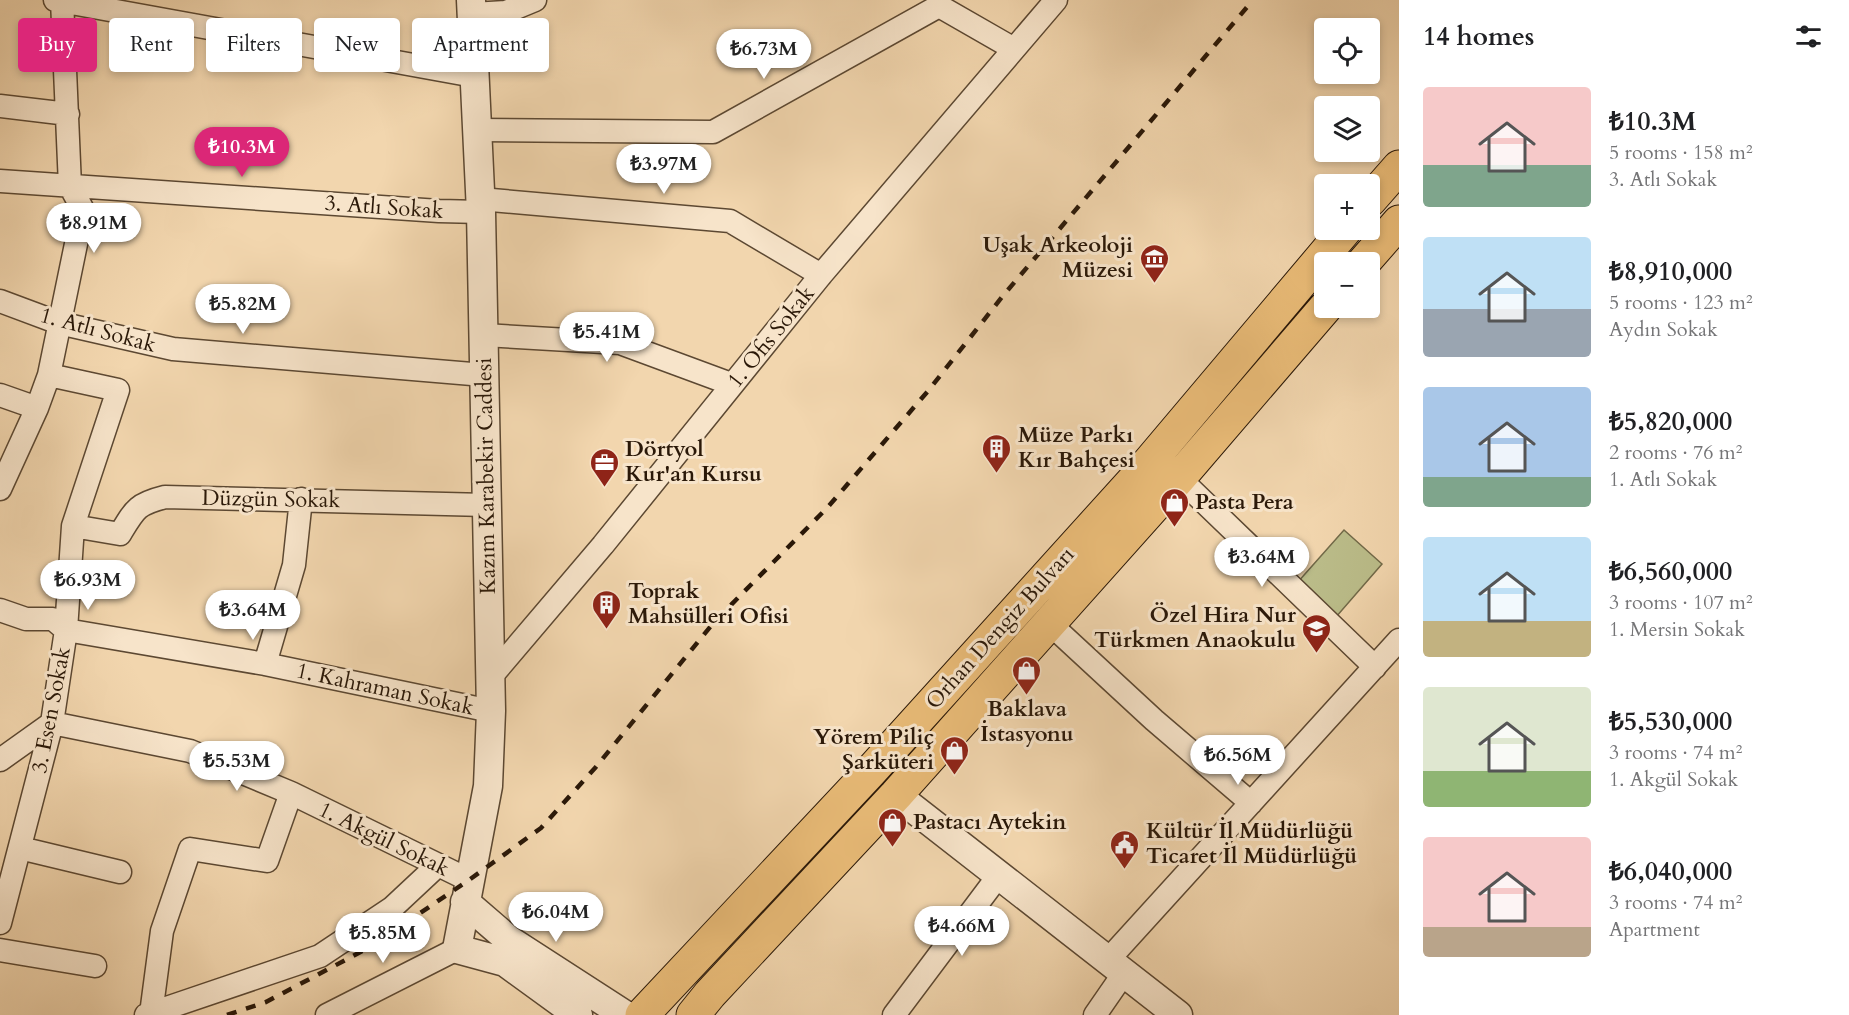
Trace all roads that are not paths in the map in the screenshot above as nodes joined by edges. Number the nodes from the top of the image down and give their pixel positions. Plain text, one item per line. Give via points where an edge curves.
1 (60, 0) edge
2 (535, 0) edge
3 (1056, 0) edge
4 (471, 7) edge
5 (1014, 49) junction
6 (474, 76) junction
7 (0, 106) edge
8 (68, 114) junction
9 (476, 130) junction
10 (1399, 167) edge
11 (0, 181) edge
12 (70, 186) junction
13 (1380, 189) edge
14 (481, 205) junction
15 (1399, 222) edge
16 (1337, 240) edge
17 (1373, 252) edge
18 (821, 275) junction
19 (0, 301) edge
20 (1316, 318) edge
21 (59, 322) junction
22 (484, 335) junction
23 (49, 375) junction
24 (484, 375) junction
25 (732, 384) junction
26 (0, 395) edge
27 (37, 408) junction
28 (1179, 478) junction
29 (0, 488) edge
30 (301, 499) junction
31 (486, 505) junction
32 (74, 526) junction
33 (0, 610) edge
34 (1048, 622) junction
35 (66, 630) junction
36 (1399, 640) edge
37 (266, 664) junction
38 (1375, 667) junction
39 (490, 678) junction
40 (491, 711) junction
41 (52, 723) junction
42 (0, 760) edge
43 (870, 772) junction
44 (291, 793) junction
45 (896, 795) junction
46 (1251, 803) junction
47 (20, 848) junction
48 (438, 865) junction
49 (120, 873) dead end
50 (999, 875) junction
51 (467, 891) junction
52 (0, 923) edge
53 (457, 949) junction
54 (0, 950) edge
55 (95, 966) dead end
56 (1116, 967) junction
57 (148, 1014) edge
58 (327, 1015) edge
59 (578, 1015) edge
60 (625, 1015) edge
61 (642, 1015) edge
62 (693, 1015) edge
63 (894, 1015) edge
64 (1095, 1015) edge
65 (1178, 1015) edge

1 - 6 street
1 - 8 street
2 - 4 street via 506,12
3 - 5 street, 1. Ofis Sokak
4 - 6 street, Kazım Karabekir Caddesi
5 - 9 street via 939,6 713,132
5 - 18 street, 1. Ofis Sokak
6 - 9 street, Kazım Karabekir Caddesi
7 - 8 street
8 - 12 street
9 - 14 street, Kazım Karabekir Caddesi
10 - 13 main road
11 - 12 street, 3. Atlı Sokak
12 - 14 street, 3. Atlı Sokak
12 - 21 street via 83,210
14 - 18 street, 3. Atlı Sokak via 730,221
14 - 22 street, Kazım Karabekir Caddesi
15 - 17 main road
16 - 43 main road, Orhan Dengiz Bulvarı via 1135,479
18 - 25 street, 1. Ofis Sokak
19 - 21 street, 1. Atlı Sokak
20 - 28 main road, Orhan Dengiz Bulvarı
21 - 23 street
21 - 24 street, 1. Atlı Sokak via 173,349
22 - 24 street, Kazım Karabekir Caddesi
22 - 25 street via 620,343
23 - 27 street
23 - 32 street, 3. Esen Sokak via 118,390
24 - 31 street, Kazım Karabekir Caddesi
25 - 39 street, 1. Ofis Sokak
26 - 27 street
27 - 29 street
28 - 34 main road, Orhan Dengiz Bulvarı
28 - 38 street
30 - 31 street, Düzgün Sokak
30 - 32 street, Düzgün Sokak via 165,497 146,501 120,534
30 - 37 street via 294,566
31 - 39 street, Kazım Karabekir Caddesi
32 - 35 street, 3. Esen Sokak
33 - 35 street, 1. Kahraman Sokak via 26,619 53,619
34 - 45 main road, Orhan Dengiz Bulvarı
34 - 46 street
35 - 37 street, 1. Kahraman Sokak
35 - 41 street, 3. Esen Sokak
36 - 38 street
37 - 40 street, 1. Kahraman Sokak
38 - 46 street
39 - 40 street, Kazım Karabekir Caddesi
40 - 51 street, Kazım Karabekir Caddesi via 488,786
41 - 42 street
41 - 44 street, 1. Akgül Sokak via 190,751
41 - 47 street, 3. Esen Sokak
43 - 45 main road
43 - 61 main road, Orhan Dengiz Bulvarı
44 - 48 street, 1. Akgül Sokak
44 - 57 street via 267,861 190,849 162,931
45 - 50 street
45 - 62 main road, Orhan Dengiz Bulvarı
46 - 56 street
47 - 49 street
47 - 52 street, 3. Esen Sokak
48 - 51 street, 1. Akgül Sokak
48 - 57 street via 392,908 320,956
50 - 56 street
50 - 63 street
51 - 53 street, Kazım Karabekir Caddesi
51 - 60 street via 509,940
53 - 58 street
53 - 59 street via 505,963
54 - 55 street
56 - 64 street
56 - 65 street

